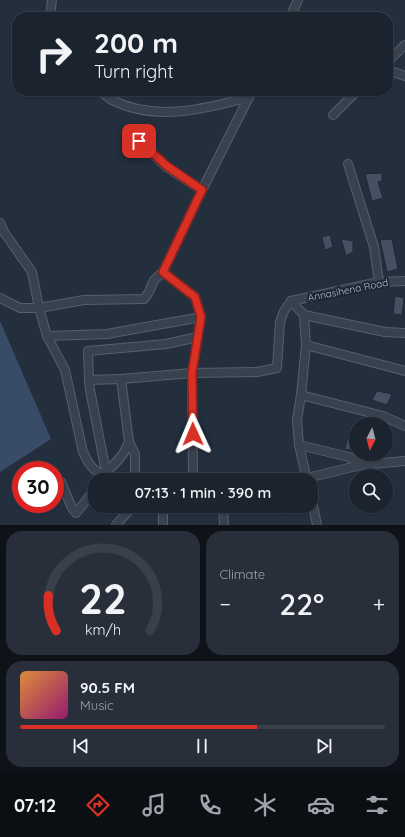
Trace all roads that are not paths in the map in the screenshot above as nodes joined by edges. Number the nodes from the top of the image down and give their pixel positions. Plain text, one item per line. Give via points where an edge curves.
1 (52, 0) edge
2 (298, 0) edge
3 (51, 12) edge
4 (292, 12) edge
5 (405, 45) edge
6 (393, 56) edge
7 (393, 72) edge
8 (405, 76) edge
9 (107, 96) edge
10 (245, 96) edge
11 (250, 96) edge
12 (352, 96) edge
13 (333, 115) dead end
14 (139, 141) dead end
15 (348, 164) dead end
16 (202, 190) junction
17 (0, 223) edge
18 (163, 272) junction
19 (379, 282) junction
20 (405, 282) edge
21 (0, 298) edge
22 (291, 301) junction
23 (39, 308) junction
24 (304, 316) junction
25 (201, 317) junction
26 (405, 332) edge
27 (47, 336) junction
28 (198, 337) junction
29 (306, 345) junction
30 (405, 371) edge
31 (192, 373) junction
32 (121, 379) junction
33 (89, 380) junction
34 (301, 395) junction
35 (405, 426) edge
36 (129, 442) junction
37 (299, 445) junction
38 (405, 461) edge
39 (361, 465) junction
40 (97, 473) edge
41 (104, 473) edge
42 (107, 473) edge
43 (135, 473) edge
44 (194, 473) edge
45 (306, 473) edge
46 (318, 476) edge
47 (64, 489) edge
48 (88, 497) edge
49 (127, 513) edge
50 (163, 513) edge
51 (223, 513) edge
52 (315, 513) edge
53 (116, 525) edge
54 (162, 525) edge
55 (224, 525) edge
56 (317, 525) edge

1 - 3 street
2 - 4 street
5 - 6 street
7 - 8 street
9 - 10 street via 138,110 169,112 215,106
11 - 16 street
12 - 13 street
14 - 16 street via 167,166
15 - 19 street via 374,247
16 - 18 street
17 - 23 street via 32,272
18 - 23 street via 154,280 144,299 84,300
18 - 25 street via 195,297
19 - 20 street, Annasihena Road
19 - 22 street, Annasihena Road
21 - 23 street via 20,308
22 - 24 street
22 - 31 street via 280,322 277,368 257,372
23 - 27 street
24 - 26 street via 385,332
24 - 29 street
25 - 27 street via 107,334
25 - 28 street
27 - 40 street via 66,370 83,452
28 - 31 street
28 - 33 street via 166,344 88,351
29 - 30 street
29 - 34 street
31 - 32 street
31 - 44 street
32 - 33 street
32 - 36 street
33 - 41 street
34 - 35 street via 383,416
34 - 37 street via 297,420
36 - 42 street via 126,450
36 - 43 street via 135,454
37 - 39 street via 349,457
37 - 45 street
38 - 39 street
39 - 46 street
47 - 48 street via 76,512
49 - 53 street
50 - 54 street
51 - 55 street
52 - 56 street

